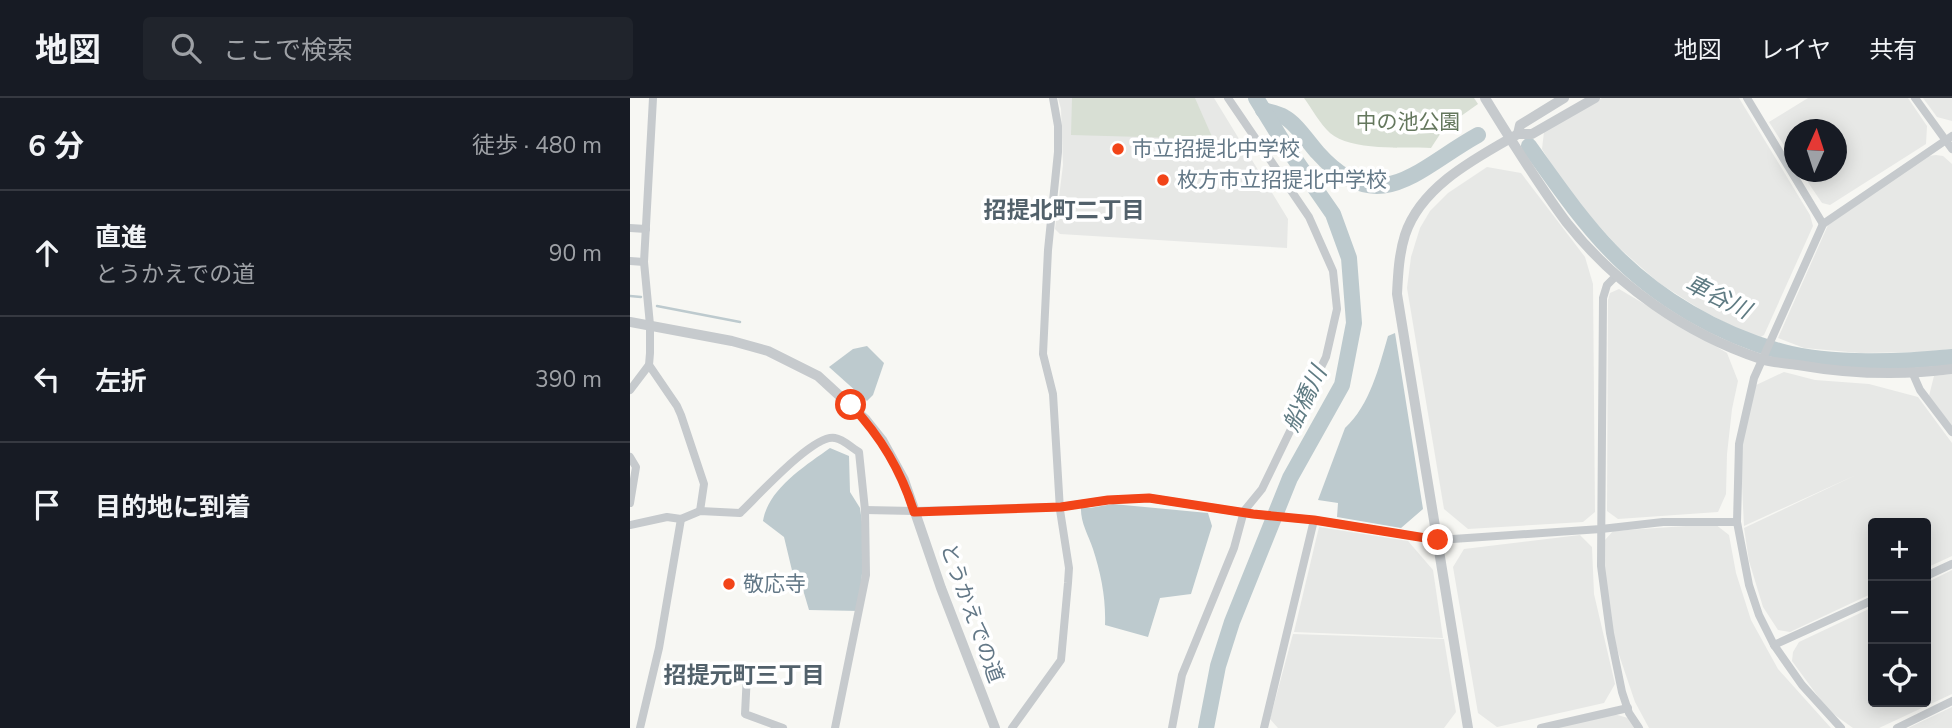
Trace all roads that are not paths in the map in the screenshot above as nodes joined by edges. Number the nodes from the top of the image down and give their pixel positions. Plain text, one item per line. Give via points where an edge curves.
1 (653, 98) edge
2 (1053, 98) edge
3 (1228, 98) edge
4 (1485, 98) edge
5 (1564, 98) edge
6 (1595, 98) edge
7 (1747, 98) edge
8 (1915, 98) edge
9 (1514, 136) junction
10 (1948, 138) edge
11 (1952, 149) edge
12 (1824, 224) junction
13 (630, 228) edge
14 (646, 229) junction
15 (630, 261) edge
16 (644, 262) junction
17 (1617, 275) junction
18 (630, 322) edge
19 (650, 326) junction
20 (1765, 355) junction
21 (649, 365) junction
22 (1952, 369) edge
23 (1913, 374) junction
24 (630, 390) edge
25 (1952, 432) edge
26 (630, 457) edge
27 (630, 503) edge
28 (1061, 507) junction
29 (865, 510) junction
30 (700, 511) junction
31 (914, 512) junction
32 (1249, 512) junction
33 (681, 519) junction
34 (1314, 520) junction
35 (1737, 522) junction
36 (630, 525) edge
37 (1601, 529) junction
38 (1438, 540) junction
39 (1952, 564) edge
40 (1931, 574) edge
41 (1868, 602) edge
42 (1774, 645) junction
43 (744, 672) dead end
44 (1952, 701) edge
45 (1628, 708) junction
46 (640, 728) edge
47 (783, 728) edge
48 (835, 728) edge
49 (995, 728) edge
50 (1013, 728) edge
51 (1172, 728) edge
52 (1264, 728) edge
53 (1468, 728) edge
54 (1541, 728) edge
55 (1639, 728) edge
56 (1841, 728) edge
57 (1897, 728) edge

1 - 14 street
2 - 28 street via 1058,152 1043,354 1053,394
3 - 32 street via 1308,218 1333,271 1337,309 1326,357
4 - 9 street
5 - 9 street via 1520,125
6 - 9 street via 1532,134
7 - 12 street
8 - 10 street
9 - 17 street via 1568,224
9 - 38 street via 1441,183 1429,196 1406,232 1399,261 1397,294
10 - 11 street
10 - 12 street
12 - 20 street
13 - 14 street
14 - 16 street
15 - 16 street
16 - 19 street
17 - 20 street via 1674,317
17 - 37 street via 1603,298
18 - 19 street
19 - 21 street
19 - 31 street, とうかえでの道 via 768,351 818,376 851,405 886,448 904,480
20 - 23 street via 1827,370
20 - 35 street via 1754,377 1739,444
21 - 24 street
21 - 30 street via 681,415 704,484
22 - 23 street
23 - 25 street
26 - 27 street via 636,467
28 - 31 street
28 - 32 street via 1149,498
28 - 50 street via 1069,568 1061,660
29 - 30 street via 859,452 836,438 821,438 740,513
29 - 31 street
29 - 48 street via 866,575
30 - 33 street
31 - 49 street, とうかえでの道
32 - 34 street
32 - 51 street via 1182,675
33 - 36 street via 667,517
33 - 46 street
34 - 38 street
34 - 52 street
35 - 37 street via 1663,522
35 - 42 street via 1749,585
37 - 38 street
37 - 45 street via 1610,633
38 - 53 street
39 - 40 street
41 - 42 street
42 - 56 street
43 - 47 street via 748,686 745,713
44 - 57 street
45 - 54 street
45 - 55 street

